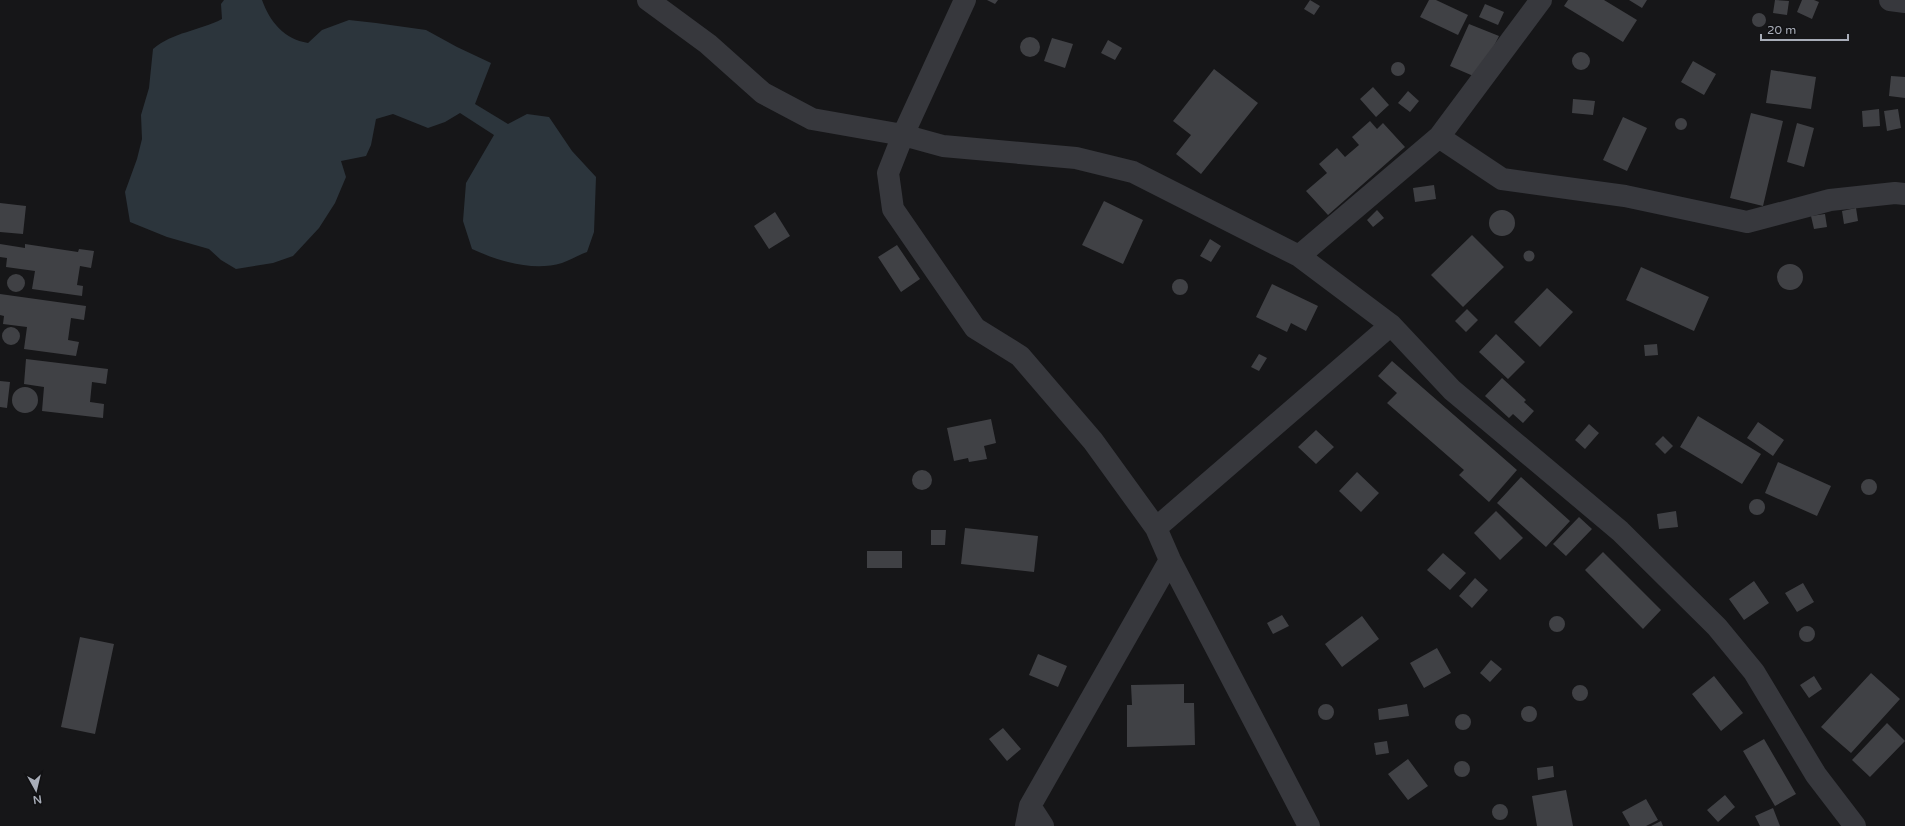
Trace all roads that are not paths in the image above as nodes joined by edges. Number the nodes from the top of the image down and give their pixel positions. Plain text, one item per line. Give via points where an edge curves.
1 (648, 0) edge
2 (965, 0) edge
3 (1541, 0) edge
4 (1890, 0) edge
5 (1905, 2) edge
6 (903, 135) junction
7 (1439, 137) junction
8 (1905, 194) edge
9 (1299, 256) junction
10 (1391, 325) junction
11 (1156, 528) junction
12 (1170, 560) junction
13 (1028, 816) edge
14 (1044, 826) edge
15 (1309, 826) edge
16 (1855, 826) edge

1 - 6 street via 708,44 763,93 812,119
2 - 6 street
3 - 7 street
4 - 5 street
6 - 9 street via 943,146 1076,158 1133,172
6 - 11 street via 888,173 893,209 975,328 1020,356 1093,441
7 - 8 street via 1502,179 1625,196 1748,222 1830,200 1895,192
7 - 9 street
9 - 10 street
10 - 11 street
10 - 16 street via 1452,390 1620,531 1716,627 1754,672 1816,775
11 - 12 street
12 - 13 street
12 - 15 street
13 - 14 street

